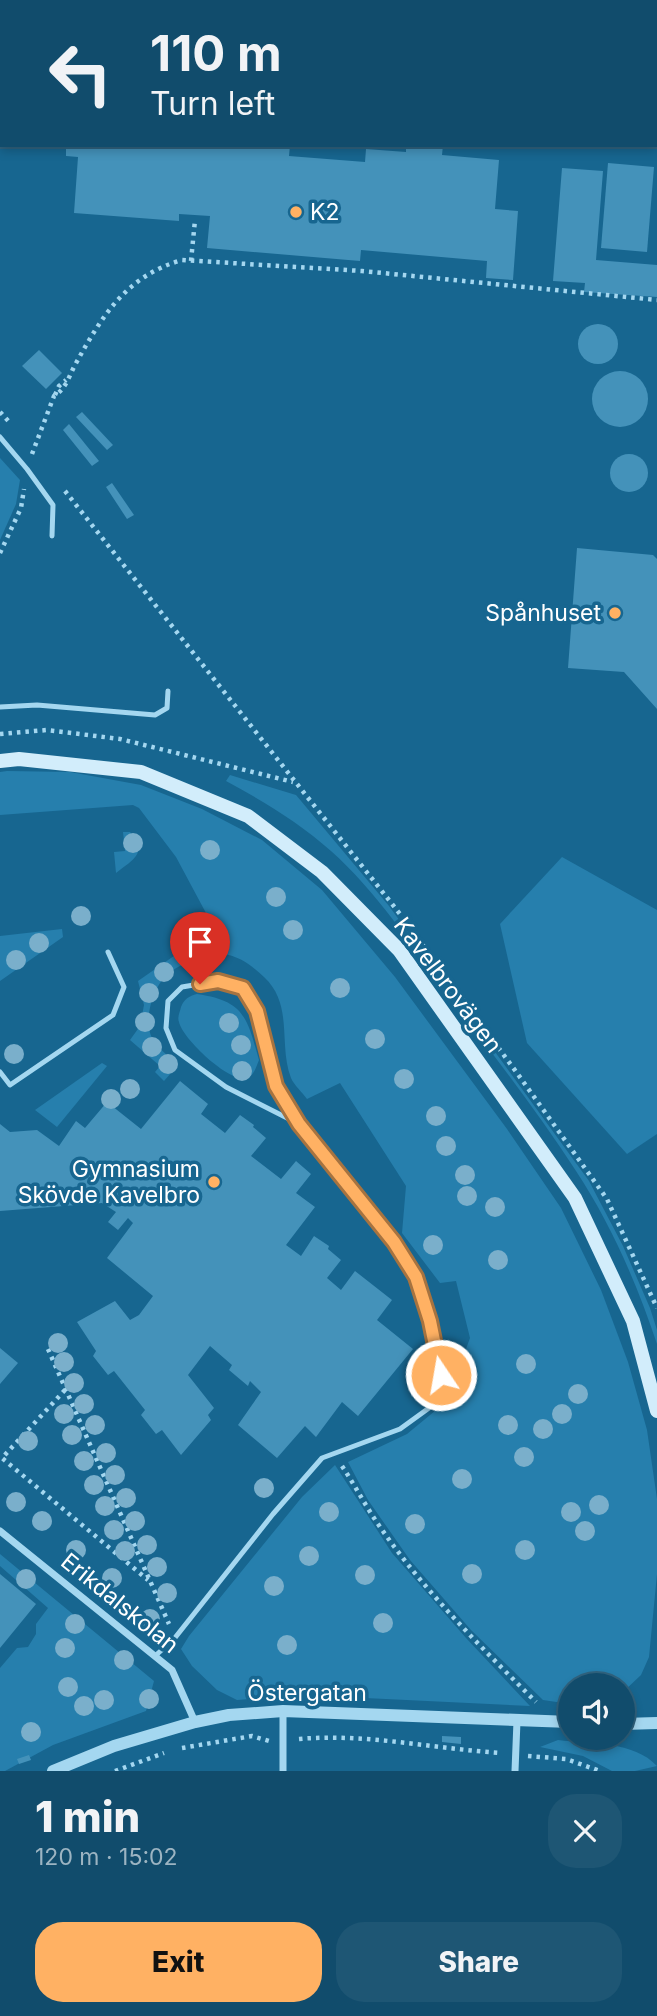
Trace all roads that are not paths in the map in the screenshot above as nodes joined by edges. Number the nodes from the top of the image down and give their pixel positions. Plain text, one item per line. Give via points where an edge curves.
1 (0, 437) edge
2 (52, 536) dead end
3 (168, 691) dead end
4 (0, 707) edge
5 (0, 761) edge
6 (108, 952) dead end
7 (0, 1072) edge
8 (299, 1124) junction
9 (657, 1411) edge
10 (0, 1531) edge
11 (155, 1656) junction
12 (283, 1711) junction
13 (517, 1721) junction
14 (195, 1722) junction
15 (558, 1722) edge
16 (657, 1723) edge
17 (635, 1724) edge
18 (54, 1771) edge
19 (283, 1771) edge
20 (515, 1771) edge

1 - 2 lane via 53,505
3 - 4 lane via 167,708 155,715 37,705
5 - 9 main road, Kavelbrovägen via 19,758 141,772 248,816 322,872 399,950 575,1198 633,1321
6 - 7 lane via 124,987 113,1014 10,1085
8 - 8 lane via 276,1086 257,1011 243,988 218,981 182,987 168,1001 166,1028 175,1050 226,1087
8 - 11 lane via 394,1242 416,1277 441,1375 429,1408 400,1429 322,1458 174,1639
10 - 11 street, Erikdalskolan
11 - 14 street, Erikdalskolan via 172,1670
12 - 13 street, Östergatan
12 - 14 street, Östergatan
12 - 19 street
13 - 15 street, Östergatan
13 - 20 street
14 - 18 street, Östergatan via 114,1746
16 - 17 street

